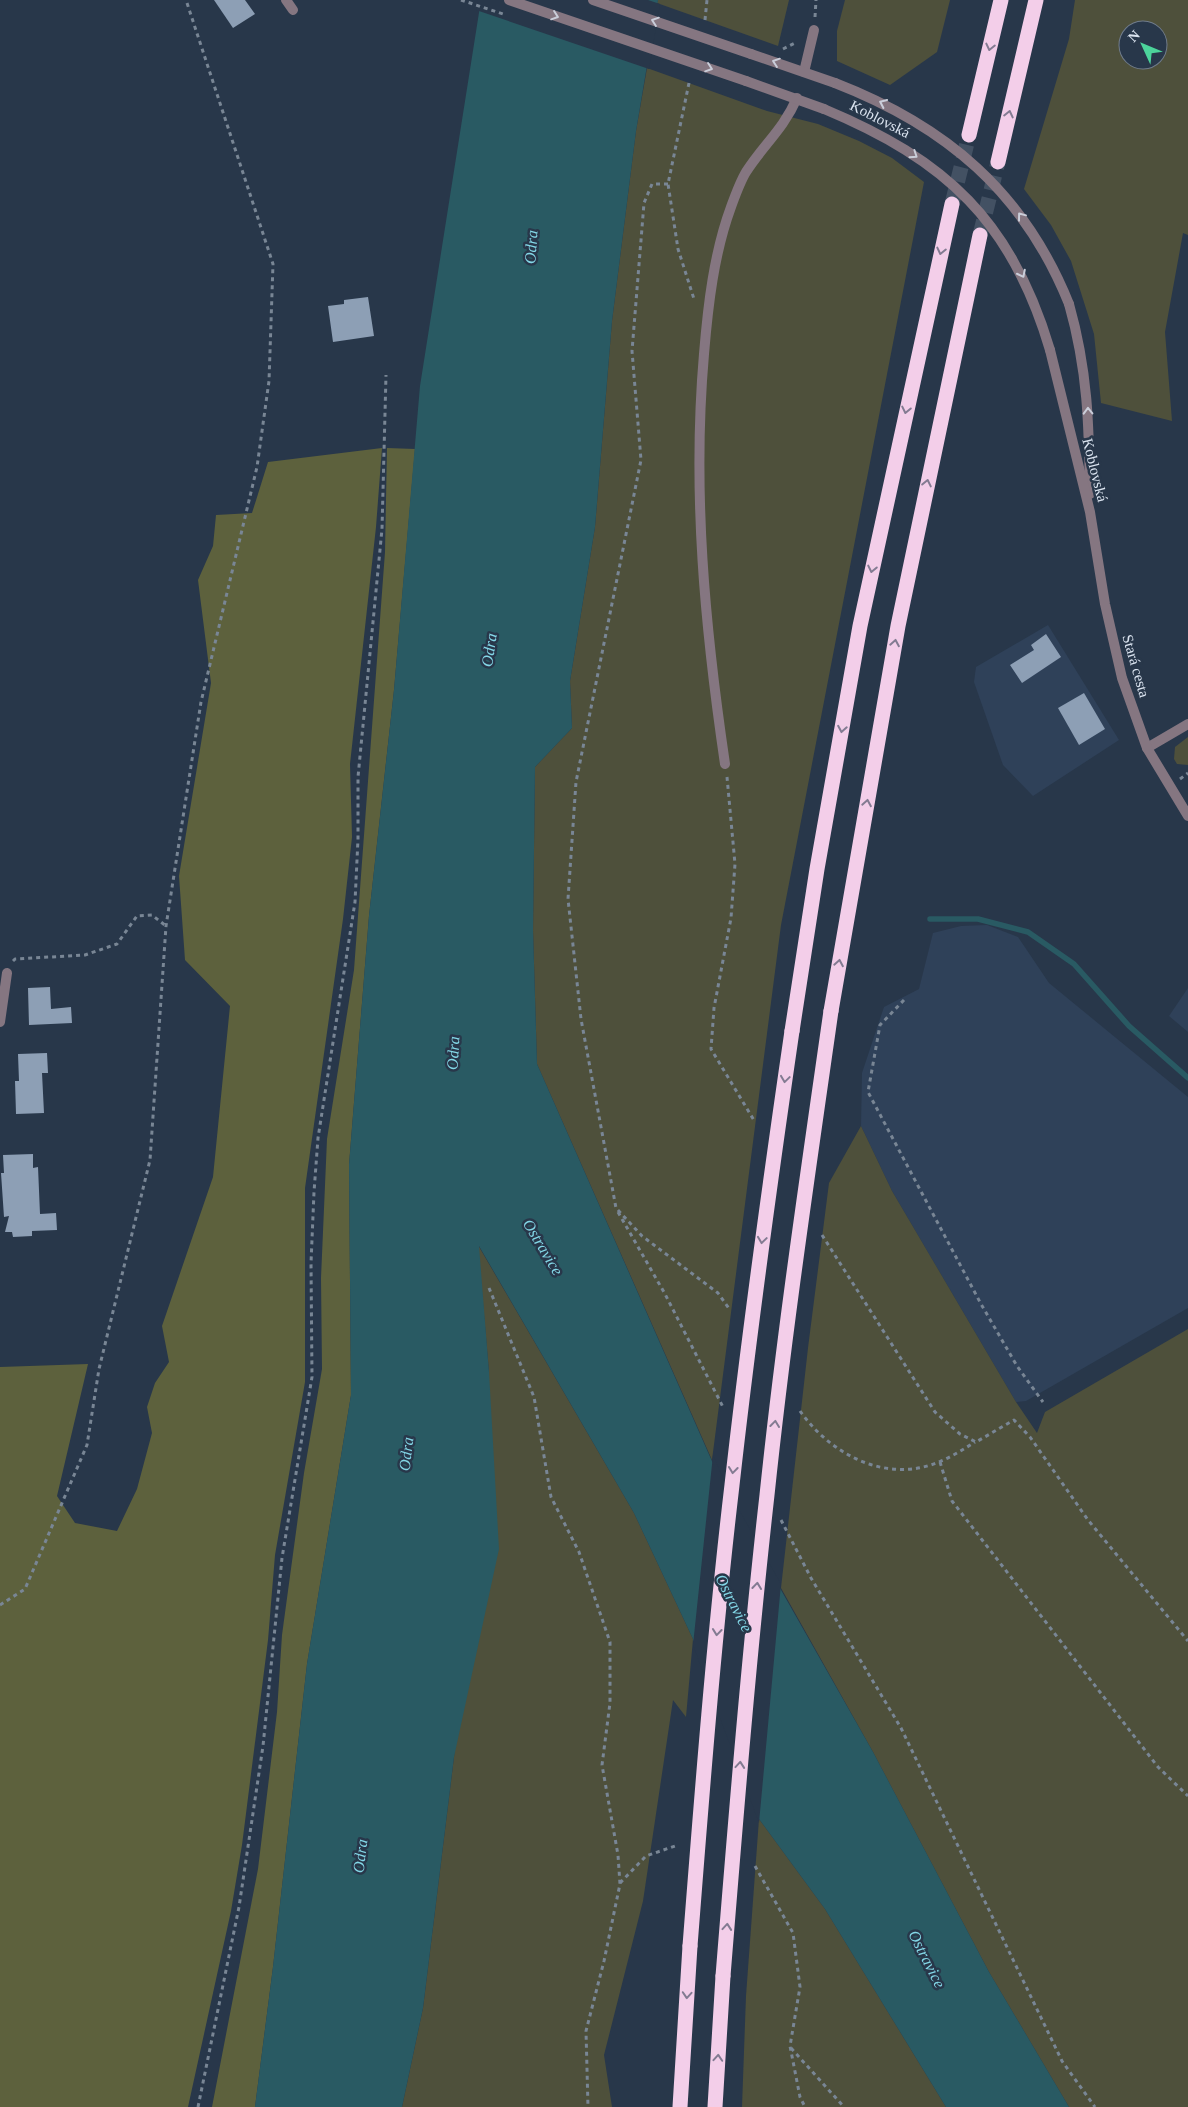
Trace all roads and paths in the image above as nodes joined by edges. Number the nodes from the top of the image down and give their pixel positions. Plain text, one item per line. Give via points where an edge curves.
1 (186, 0) edge
2 (286, 0) edge
3 (509, 0) edge
4 (592, 0) edge
5 (707, 0) edge
6 (1001, 0) edge
7 (1036, 0) edge
8 (292, 10) dead end
9 (704, 20) dead end
10 (814, 30) dead end
11 (804, 72) junction
12 (689, 83) dead end
13 (797, 98) junction
14 (969, 135) tunnel mouth
15 (998, 162) tunnel mouth
16 (668, 184) junction
17 (952, 204) tunnel mouth
18 (980, 235) tunnel mouth
19 (696, 304) dead end
20 (386, 375) dead end
21 (1090, 512) junction
22 (1188, 724) edge
23 (1147, 748) junction
24 (725, 764) joint
25 (1188, 816) edge
26 (166, 926) junction
27 (7, 973) joint
28 (904, 1000) dead end
29 (0, 1022) edge
30 (755, 1122) dead end
31 (616, 1208) junction
32 (822, 1236) dead end
33 (489, 1288) dead end
34 (730, 1310) dead end
35 (1043, 1402) dead end
36 (724, 1410) dead end
37 (800, 1411) dead end
38 (976, 1442) junction
39 (940, 1462) junction
40 (779, 1516) dead end
41 (0, 1605) edge
42 (1188, 1641) edge
43 (1188, 1796) edge
44 (675, 1846) dead end
45 (755, 1866) dead end
46 (620, 1884) junction
47 (790, 2046) junction
48 (198, 2107) edge
49 (588, 2107) edge
50 (680, 2107) edge
51 (715, 2107) edge
52 (805, 2107) edge
53 (844, 2107) edge
54 (1094, 2107) edge

1 - 26 path via 273,264 269,381 257,467 201,702
2 - 8 street
3 -> 13 street, Koblovská, bridge
11 -> 4 street, Koblovská, bridge
5 - 9 path
6 -> 14 highway
15 -> 7 highway
10 - 11 street
21 -> 11 street, Koblovská, bridge via 1088,401 1080,344 1055,270 1033,232 987,175 951,144 881,102
12 - 16 path
13 -> 21 street, Koblovská, bridge via 869,129 909,152 952,185 1002,239 1036,306
13 - 24 street via 783,127 745,173 731,208 717,251 706,332 700,394 698,489 704,589
16 - 19 path via 678,249
16 - 31 path via 652,184 644,203 632,351 641,460 576,782 568,899 582,1019
17 -> 50 highway, bridge via 860,626 817,869 759,1258 708,1716
51 -> 18 highway, bridge via 743,1734 796,1252 831,1011 898,626
20 - 48 path via 382,529 358,776 355,902 318,1138 314,1192 312,1377 282,1558 263,1746 240,1907
21 - 23 street, Stará cesta via 1114,649
22 - 23 street
23 - 25 street, Stará cesta
24 - 30 path via 735,864 731,918 714,1008 712,1049
26 - 27 path via 152,915 137,916 117,944 85,955 15,959
26 - 41 path via 150,1160 99,1369 87,1445 25,1589
27 - 29 street
28 - 35 path via 880,1025 868,1092 981,1304 1017,1366
31 - 34 path via 642,1236 718,1293
31 - 36 path via 665,1294
32 - 38 path via 935,1412 960,1434
33 - 46 path via 534,1397 551,1497 579,1552 610,1642 610,1703 602,1765
37 - 39 path via 846,1455 883,1469 911,1470
38 - 39 path
38 - 42 path via 1014,1420 1030,1437 1088,1520
39 - 43 path via 952,1501 1158,1767
40 - 54 path via 811,1578 900,1728 1062,2060
44 - 46 path via 646,1856
45 - 47 path via 793,1933 800,1987
46 - 49 path via 586,2031
47 - 52 path
47 - 53 path

